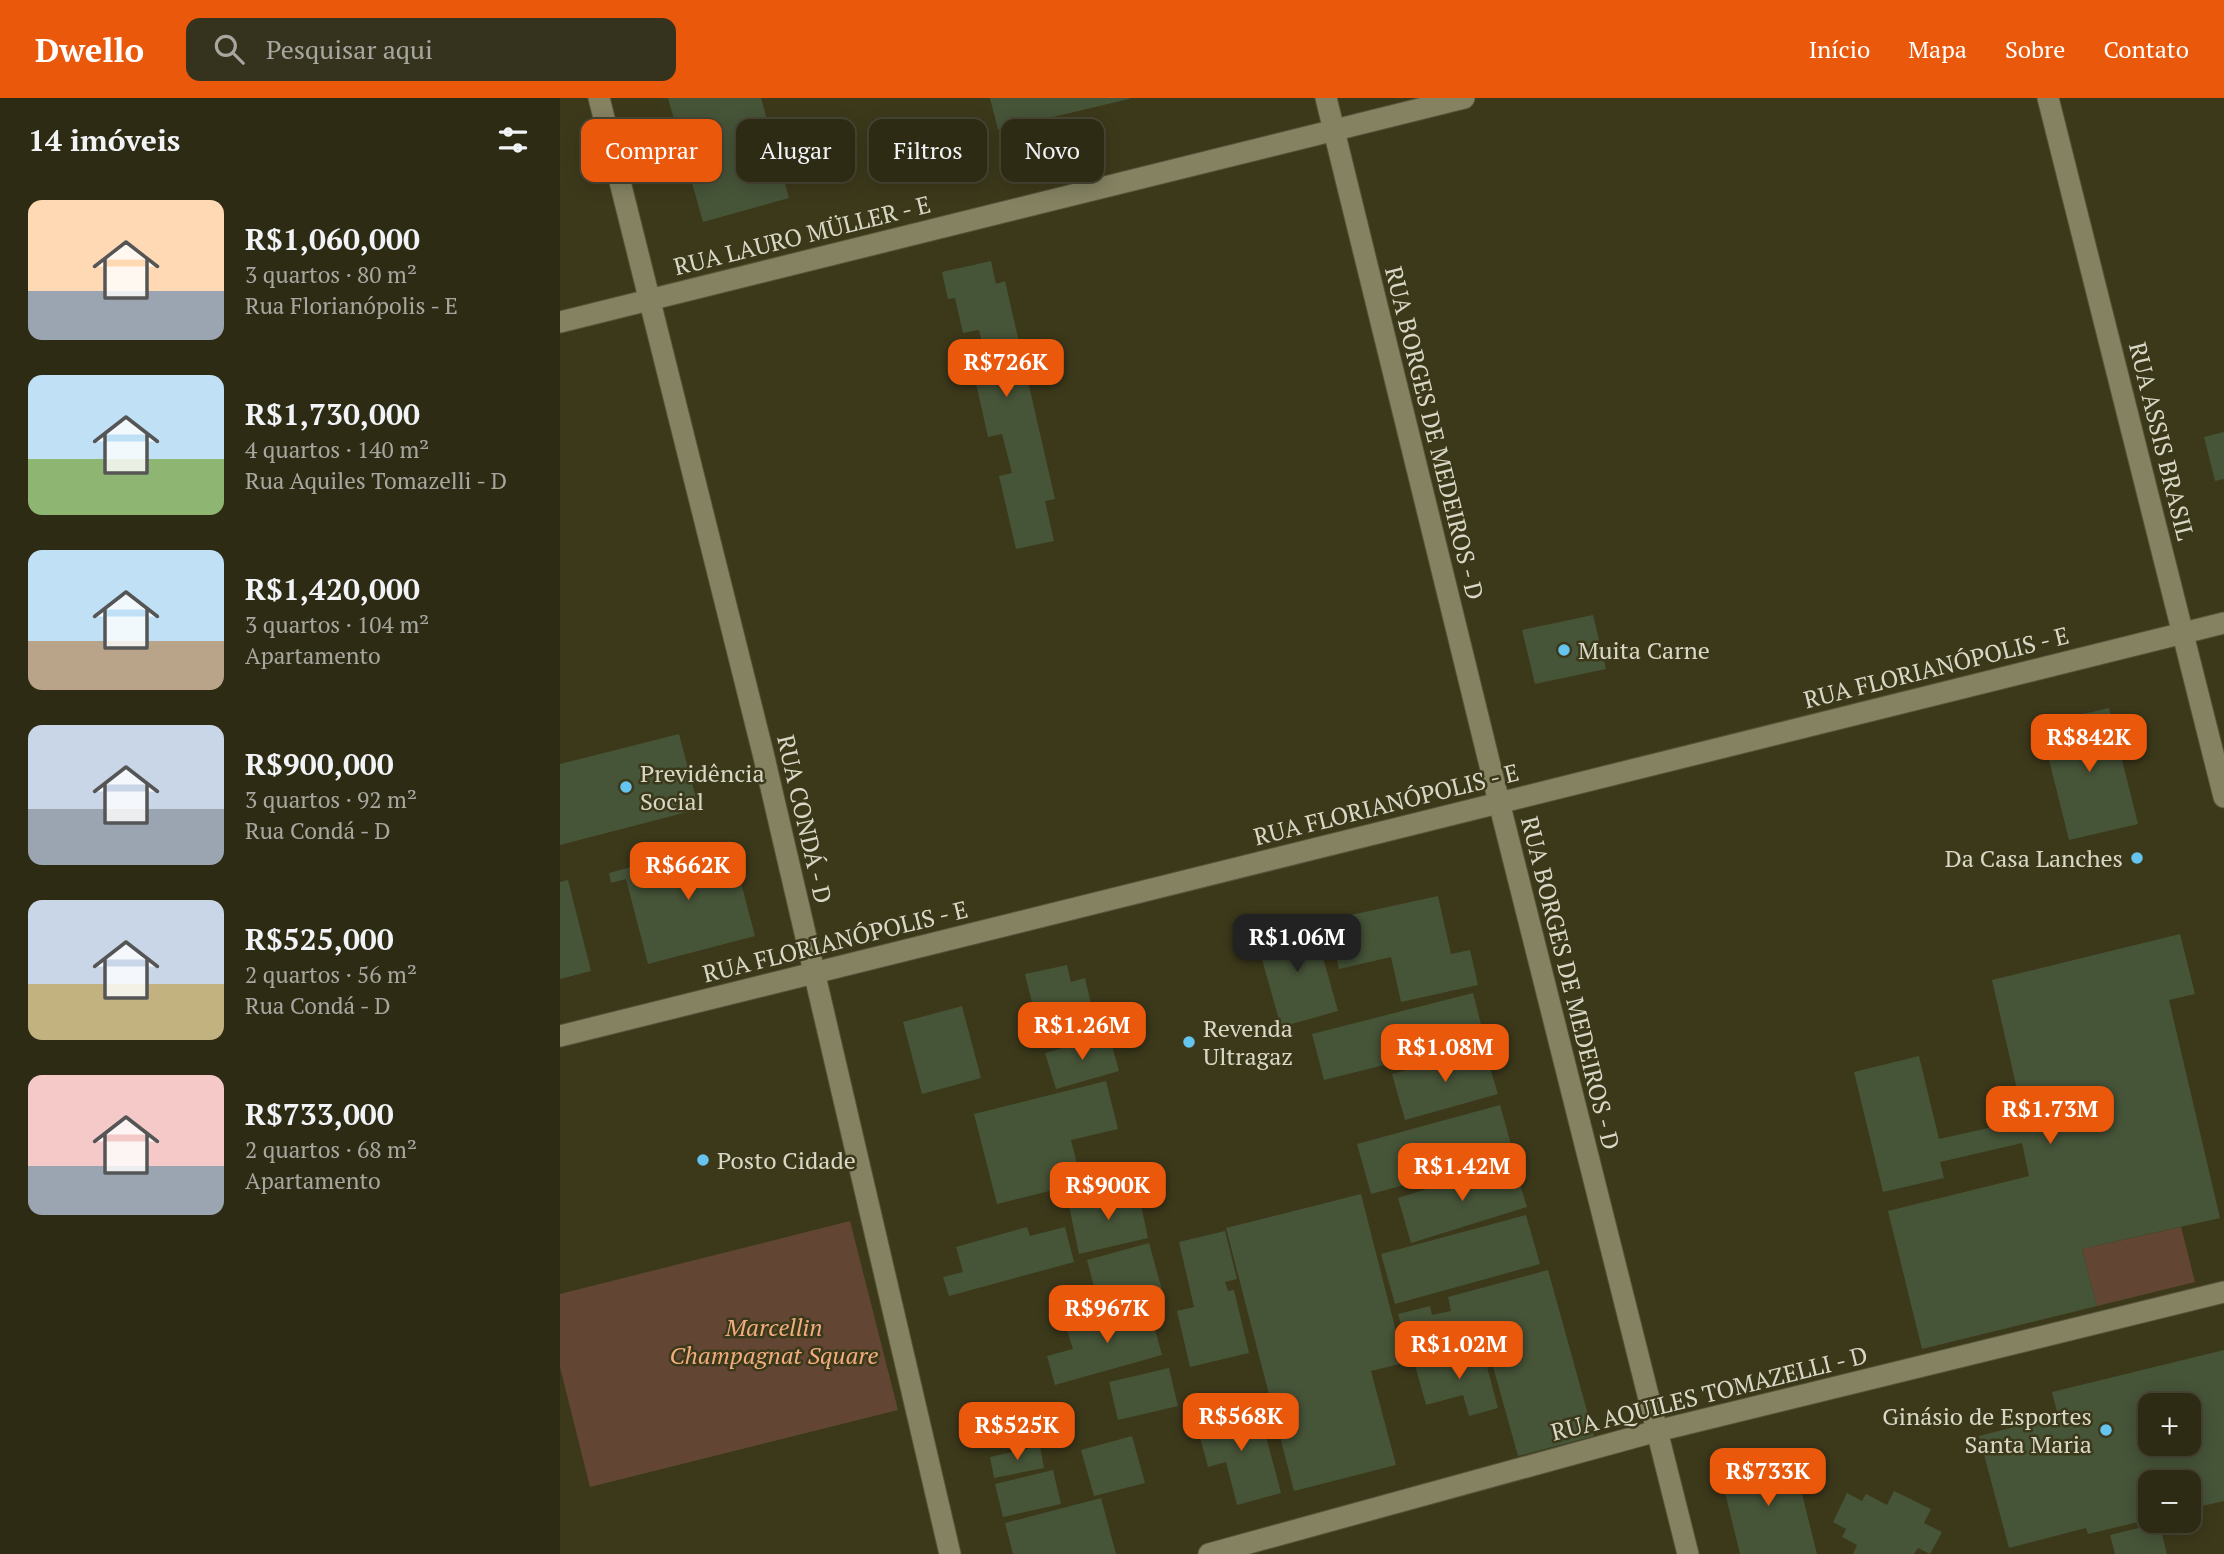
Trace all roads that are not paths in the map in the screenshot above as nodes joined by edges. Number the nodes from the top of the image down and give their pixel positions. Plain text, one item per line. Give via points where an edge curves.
1 (599, 98) edge
2 (1326, 98) edge
3 (1464, 98) edge
4 (2048, 98) edge
5 (1335, 130) junction
6 (650, 300) junction
7 (560, 322) edge
8 (2224, 623) edge
9 (2183, 634) junction
10 (2224, 797) edge
11 (1499, 803) junction
12 (813, 974) junction
13 (560, 1036) edge
14 (2224, 1292) edge
15 (1657, 1430) junction
16 (950, 1554) edge
17 (1209, 1554) edge
18 (1688, 1554) edge

1 - 6 street, RUA CONDÁ - D
2 - 5 street, RUA BORGES DE MEDEIROS - D
3 - 5 street, RUA LAURO MÜLLER - E
4 - 9 street, RUA ASSIS BRASIL
5 - 6 street, RUA LAURO MÜLLER - E
5 - 11 street, RUA BORGES DE MEDEIROS - D
6 - 7 street, RUA LAURO MÜLLER - E
6 - 12 street, RUA CONDÁ - D via 764,753
8 - 9 street, RUA FLORIANÓPOLIS - E
9 - 10 street, RUA ASSIS BRASIL
9 - 11 street, RUA FLORIANÓPOLIS - E
11 - 12 street, RUA FLORIANÓPOLIS - E
11 - 15 street, RUA BORGES DE MEDEIROS - D
12 - 13 street, RUA FLORIANÓPOLIS - E
12 - 16 street, RUA CONDÁ - D
14 - 15 street, RUA AQUILES TOMAZELLI - D
15 - 17 street, RUA AQUILES TOMAZELLI - D
15 - 18 street, RUA BORGES DE MEDEIROS - D

